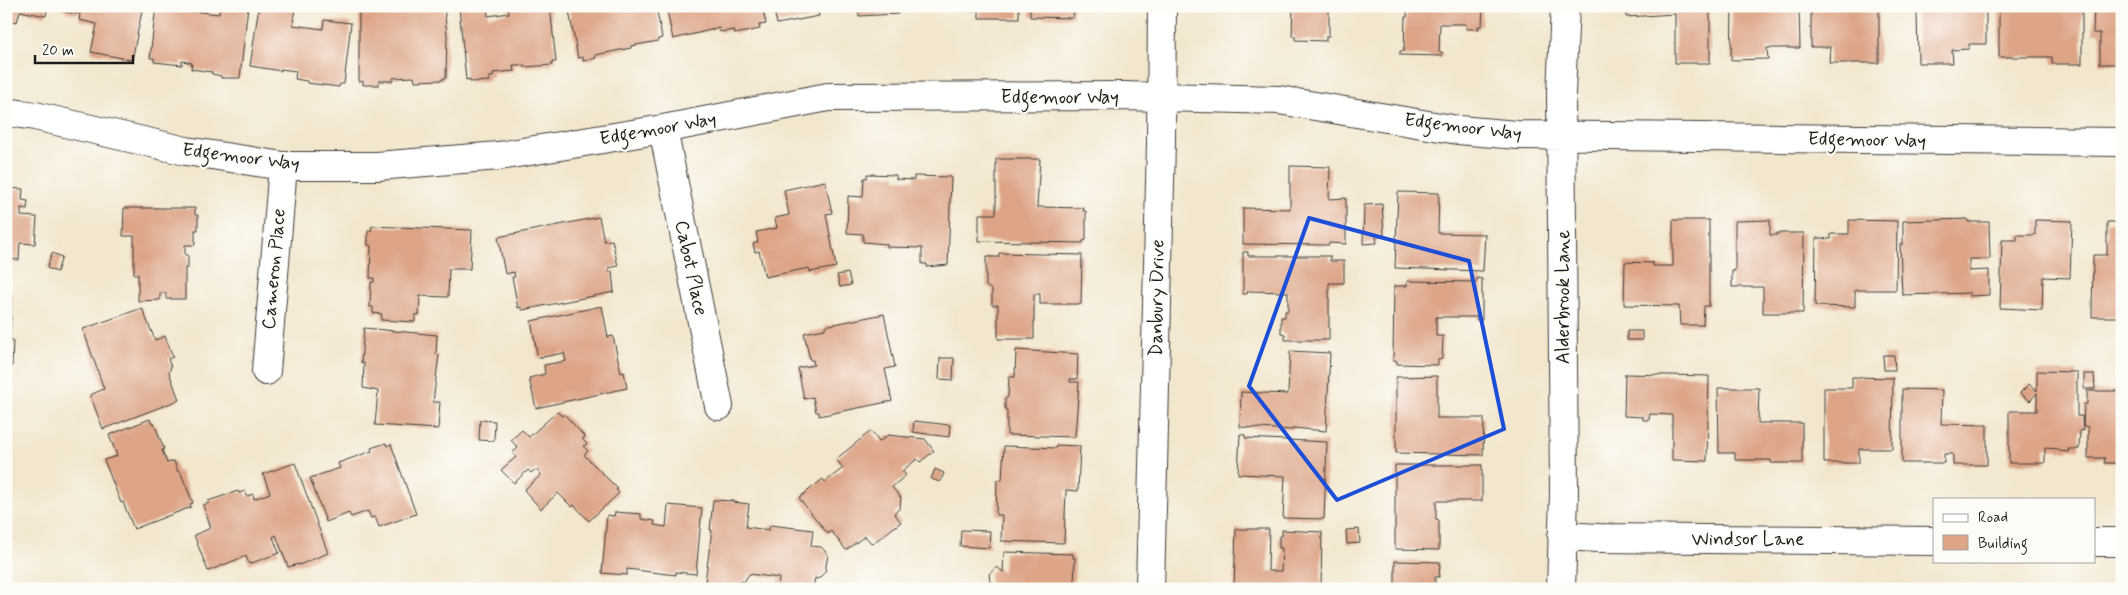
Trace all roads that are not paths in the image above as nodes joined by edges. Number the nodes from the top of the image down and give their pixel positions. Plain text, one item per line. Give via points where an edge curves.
1 (1162, 6) edge
2 (1565, 6) edge
3 (1160, 97) junction
4 (6, 112) edge
5 (663, 129) junction
6 (1562, 136) junction
7 (2122, 142) edge
8 (283, 166) junction
9 (266, 372) dead end
10 (720, 406) dead end
11 (1562, 536) junction
12 (1933, 541) edge
13 (2096, 542) edge
14 (2122, 542) edge
15 (1150, 589) edge
16 (1561, 589) edge

1 - 3 street, Danbury Drive
2 - 6 street, Alderbrook Lane
3 - 5 street, Edgemoor Way via 828,97
3 - 6 street, Edgemoor Way via 1279,100 1458,130
3 - 15 street, Danbury Drive
4 - 8 street, Edgemoor Way via 186,151
5 - 8 street, Edgemoor Way via 500,156 377,166
5 - 10 street, Cabot Place
6 - 7 street, Edgemoor Way
6 - 11 street, Alderbrook Lane
8 - 9 street, Cameron Place
11 - 12 street, Windsor Lane
11 - 16 street, Alderbrook Lane
13 - 14 street

